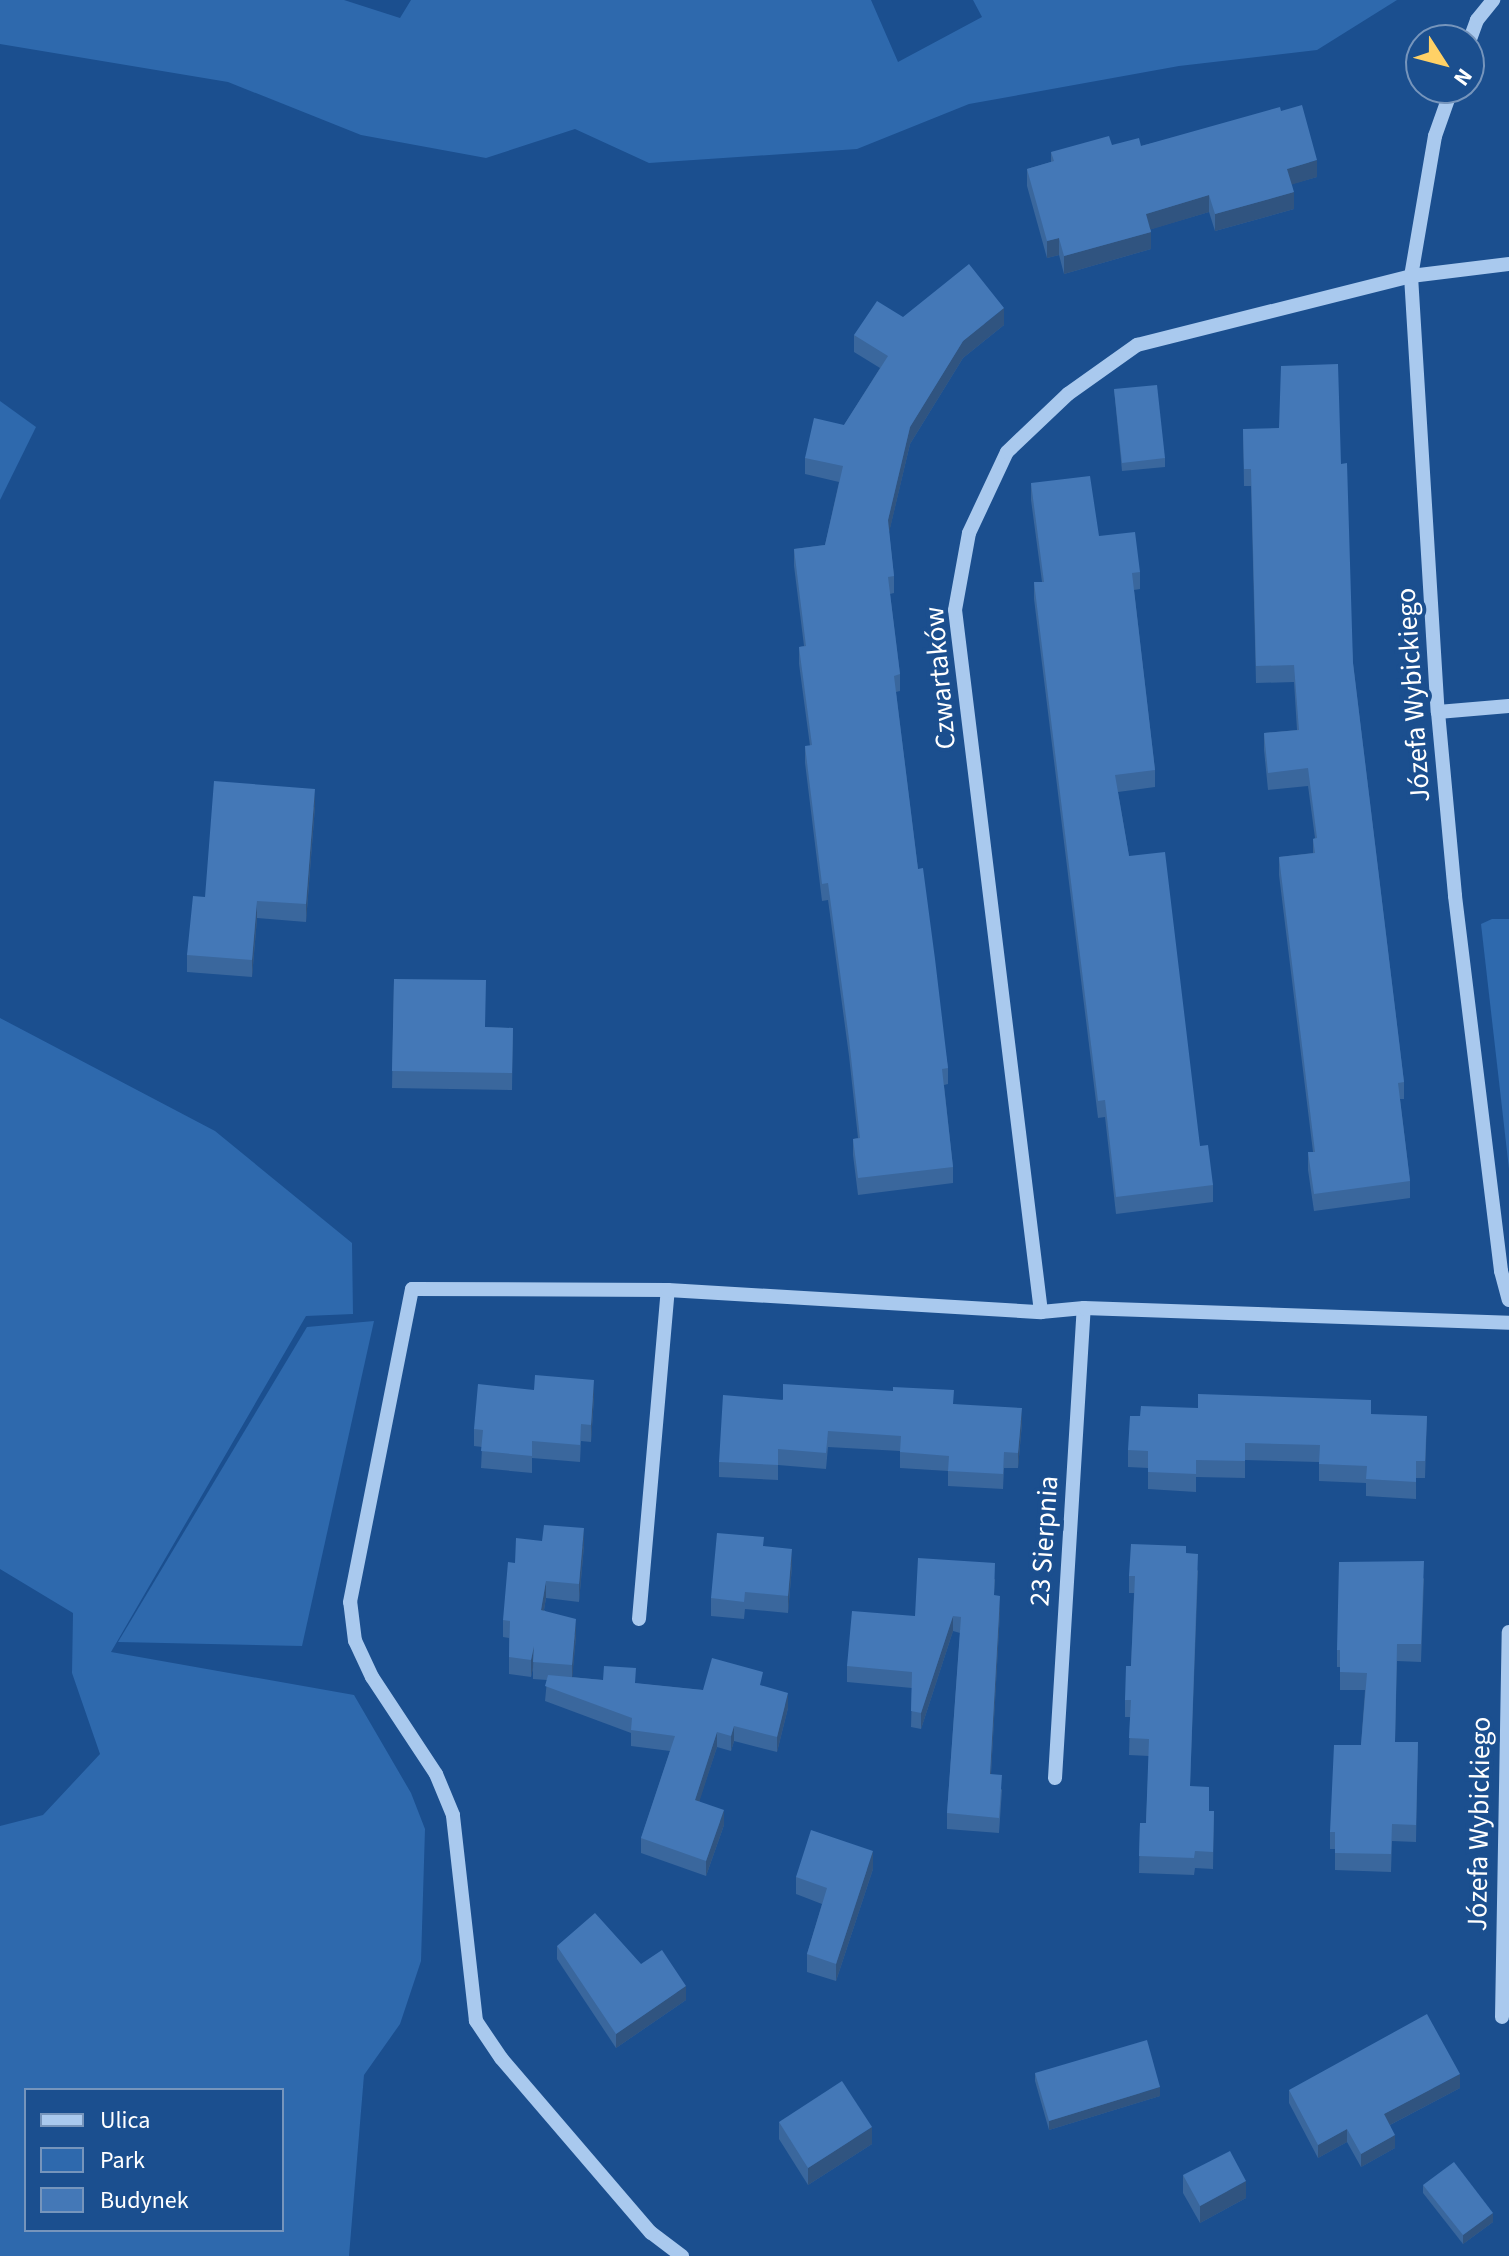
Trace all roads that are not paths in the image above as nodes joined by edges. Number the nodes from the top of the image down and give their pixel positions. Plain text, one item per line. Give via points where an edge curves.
1 (1493, 0) edge
2 (1476, 24) edge
3 (1446, 104) edge
4 (1509, 264) edge
5 (1411, 276) junction
6 (1509, 706) edge
7 (1438, 712) junction
8 (668, 1290) junction
9 (1509, 1300) edge
10 (1084, 1308) junction
11 (1041, 1312) junction
12 (1509, 1323) edge
13 (639, 1619) dead end
14 (1509, 1632) edge
15 (1508, 1764) edge
16 (1055, 1778) dead end
17 (1502, 2017) dead end
18 (682, 2256) edge

1 - 2 street
3 - 5 street, Józefa Wybickiego via 1435,136
4 - 5 street, Czwartaków
5 - 7 street, Józefa Wybickiego
5 - 11 street, Czwartaków via 1137,345 1068,394 1007,452 969,533 955,610
6 - 7 street
7 - 9 street, Józefa Wybickiego via 1455,896 1501,1271
8 - 11 street
8 - 13 street
8 - 18 street via 412,1289 350,1602 355,1641 372,1677 436,1774 453,1815 476,2021 501,2058 651,2233
10 - 11 street
10 - 12 street
10 - 16 street, 23 Sierpnia
14 - 15 street, Józefa Wybickiego
15 - 17 street, Józefa Wybickiego

